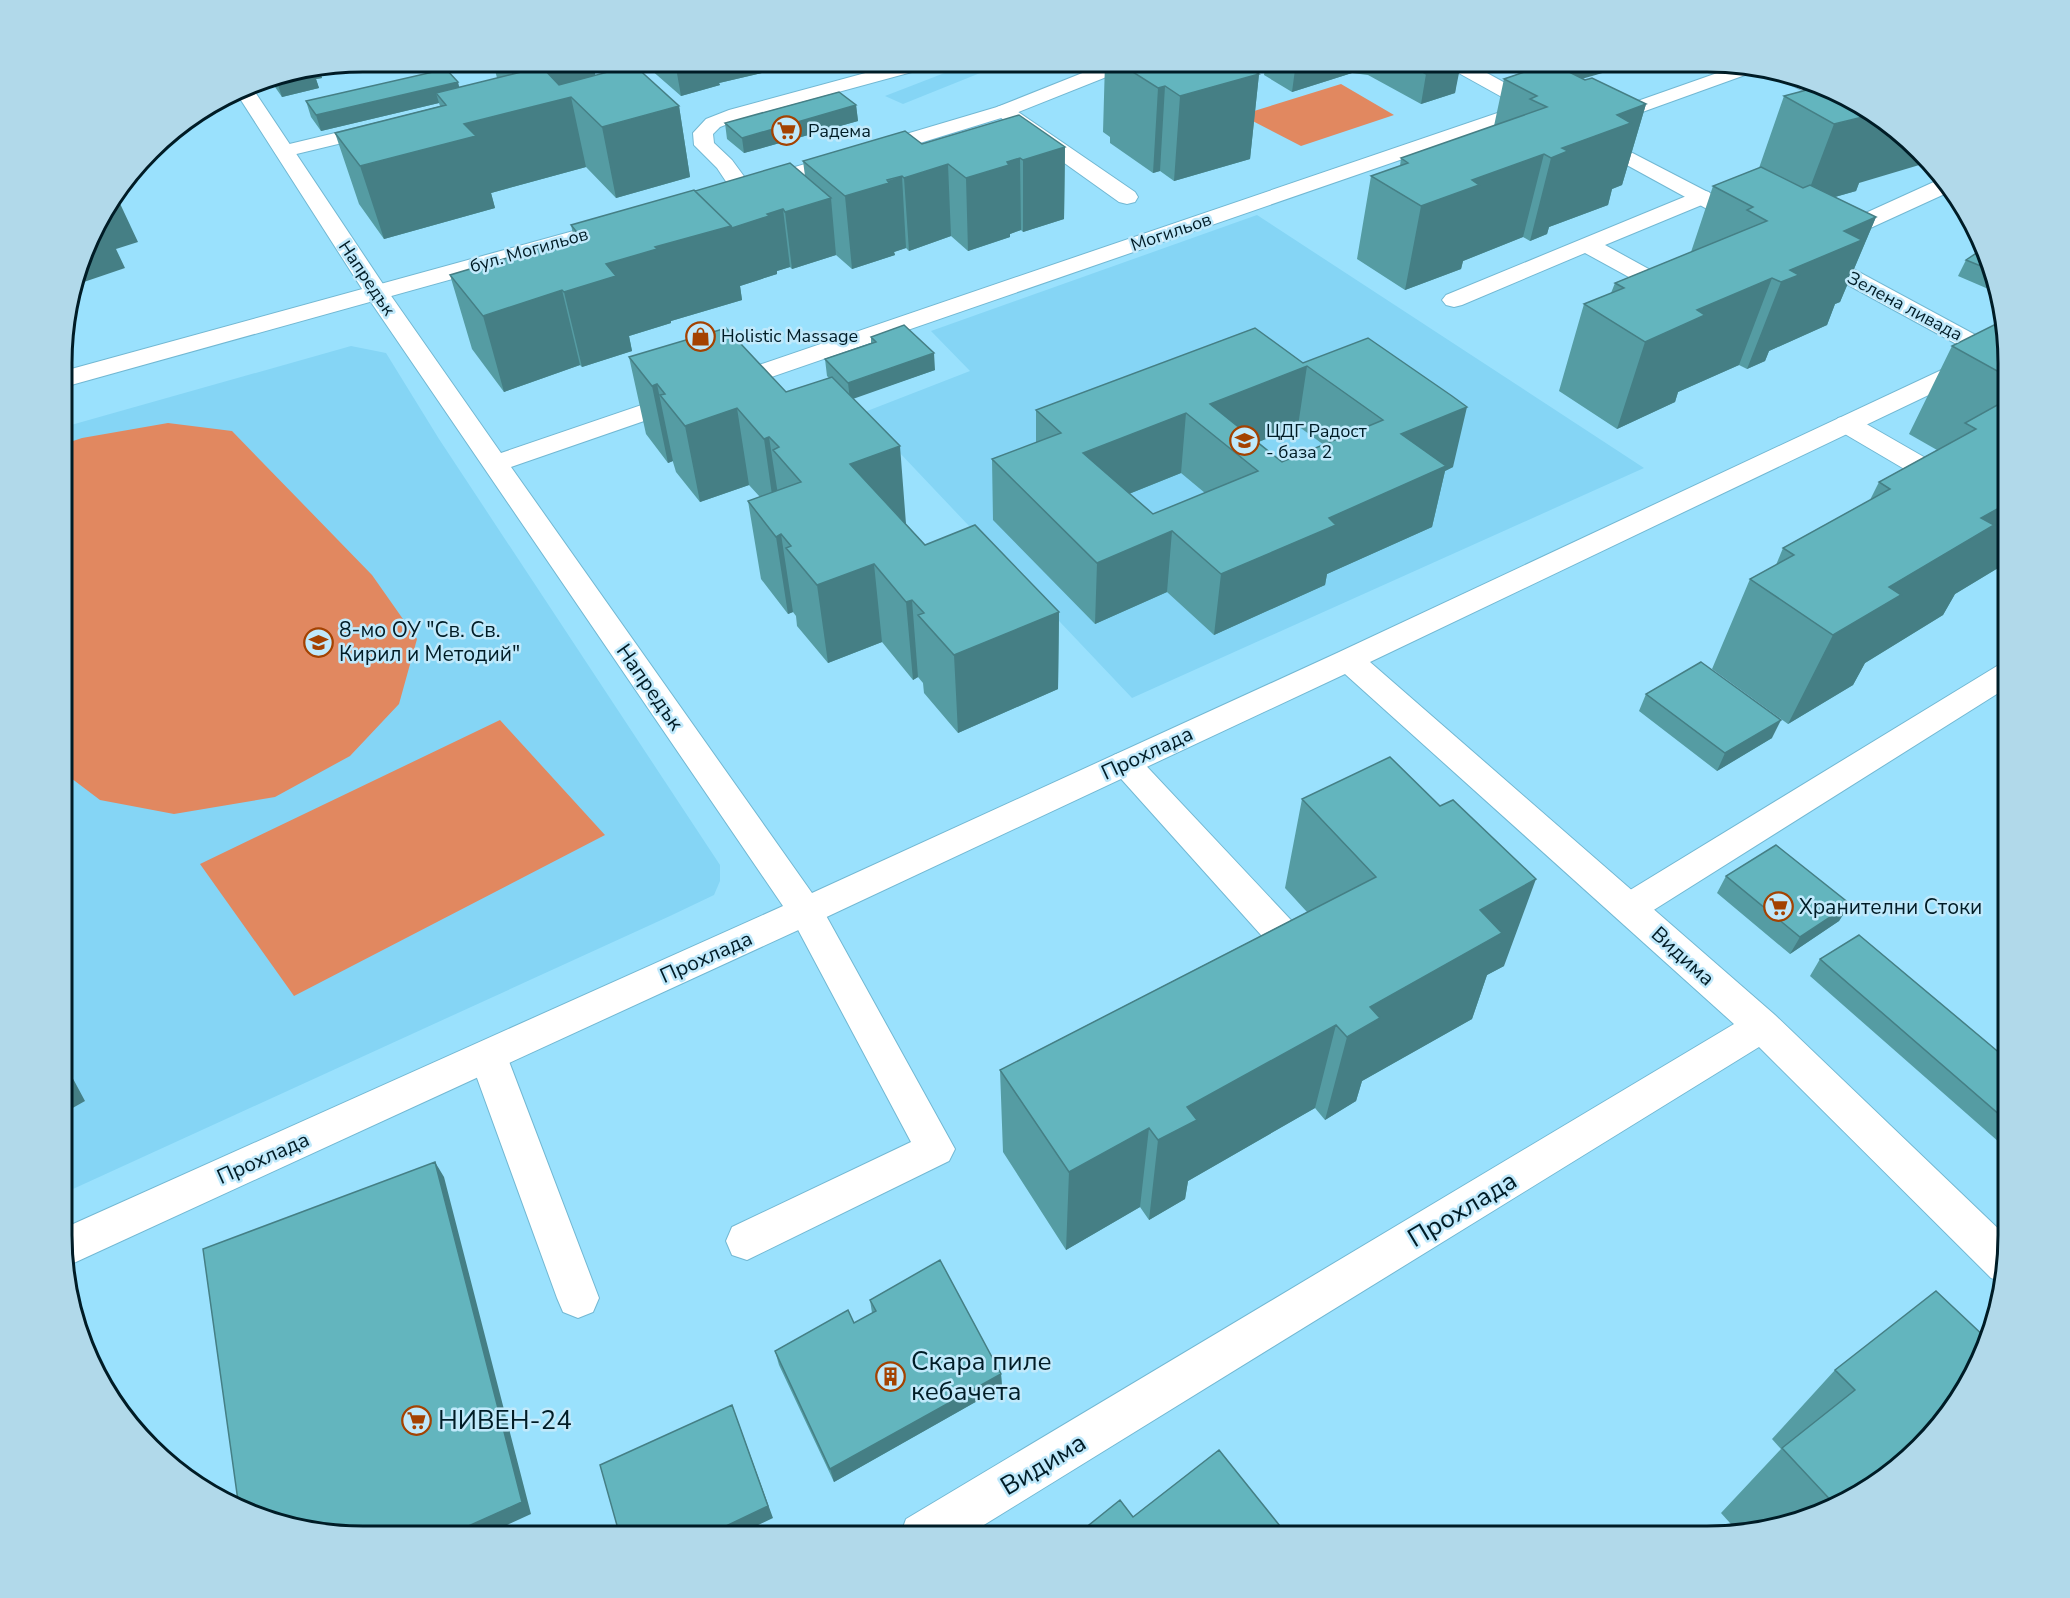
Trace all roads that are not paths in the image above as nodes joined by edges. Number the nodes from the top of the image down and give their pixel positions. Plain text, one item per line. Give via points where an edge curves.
1 (890, 72) edge
2 (1102, 72) edge
3 (1471, 72) edge
4 (1735, 73) edge
5 (248, 96) edge
6 (1534, 107) junction
7 (1004, 111) junction
8 (1555, 118) edge
9 (397, 124) edge
10 (1410, 150) junction
11 (284, 152) junction
12 (1431, 160) edge
13 (1939, 188) edge
14 (743, 190) junction
15 (721, 196) edge
16 (1127, 197) dead end
17 (1701, 197) junction
18 (641, 219) edge
19 (1788, 243) junction
20 (1587, 244) junction
21 (376, 292) junction
22 (1454, 300) dead end
23 (1698, 305) edge
24 (1998, 356) edge
25 (1998, 359) edge
26 (72, 377) edge
27 (1847, 424) junction
28 (494, 464) junction
29 (1933, 474) edge
30 (1348, 660) junction
31 (1998, 679) edge
32 (1125, 763) junction
33 (1629, 908) junction
34 (806, 911) junction
35 (1292, 945) edge
36 (1762, 1026) junction
37 (488, 1056) junction
38 (747, 1241) dead end
39 (72, 1244) edge
40 (1997, 1255) edge
41 (578, 1298) dead end
42 (1163, 1392) joint
43 (940, 1526) edge

1 - 14 street via 713,123 703,133 704,145 725,164
2 - 7 street
3 - 6 street
4 - 17 street, Зелена ливада via 1575,129
5 - 11 street, Напредък
6 - 8 street
6 - 10 street, Могильов
7 - 14 street
7 - 16 street
9 - 11 street
10 - 12 street
10 - 28 street, Могильов
11 - 21 street, Напредък
13 - 19 street
14 - 15 street
17 - 19 street, Зелена ливада
17 - 20 street
18 - 21 street, бул. Могильов
19 - 24 street, Зелена ливада
20 - 22 street
20 - 23 street
21 - 26 street, бул. Могильов
21 - 28 street, Напредък
25 - 27 street, Прохлада
27 - 29 street
27 - 30 street, Прохлада
28 - 34 street, Напредък
30 - 32 street, Прохлада
30 - 33 street, Видима
31 - 33 street
32 - 34 street, Прохлада
32 - 35 street
33 - 36 street, Видима
34 - 37 street, Прохлада
34 - 38 street, Напредък via 935,1149
36 - 40 street, Видима
36 - 42 street, Прохлада
37 - 39 street, Прохлада
37 - 41 street
42 - 43 street, Видима

